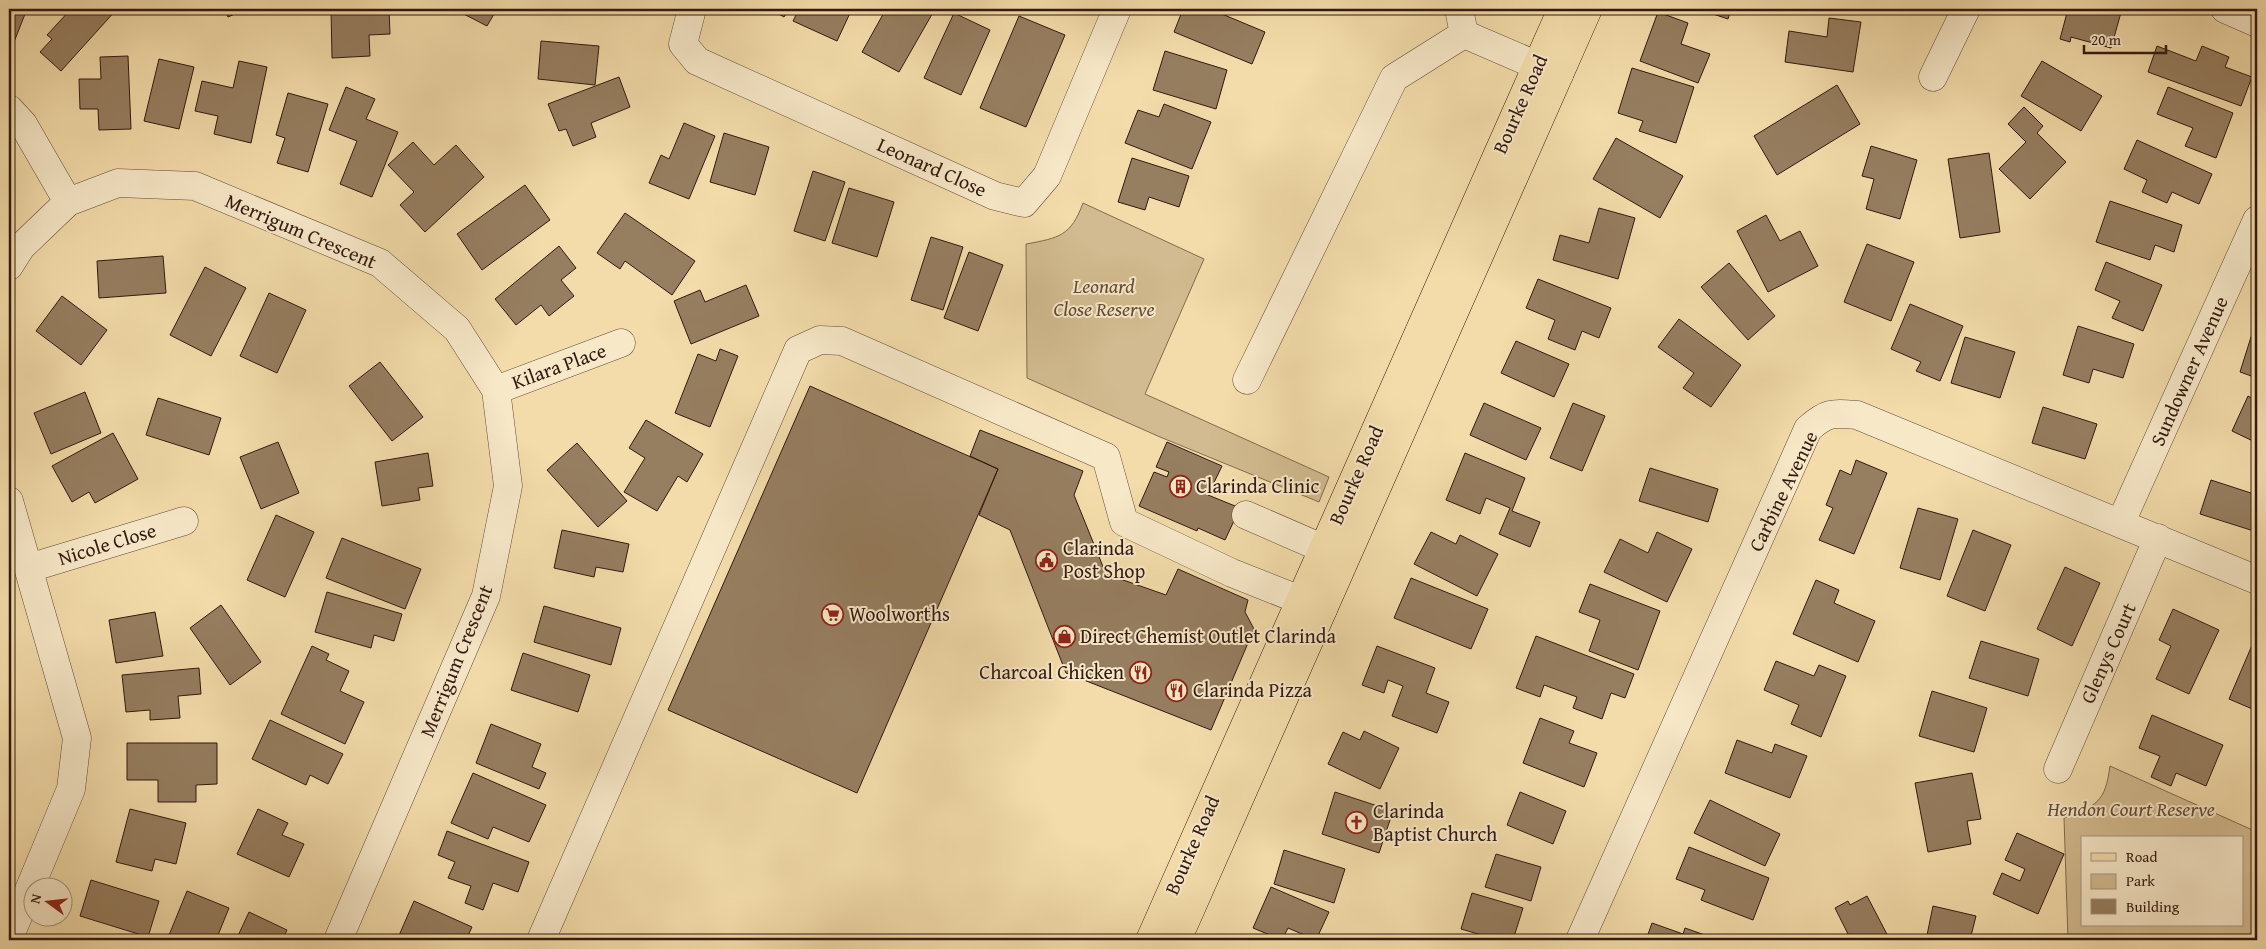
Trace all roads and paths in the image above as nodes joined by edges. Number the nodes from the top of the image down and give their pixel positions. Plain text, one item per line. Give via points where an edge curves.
1 (692, 9) edge
2 (1117, 9) edge
3 (1562, 9) edge
4 (1588, 9) edge
5 (1966, 9) edge
6 (2225, 9) edge
7 (1461, 22) edge
8 (2257, 23) edge
9 (1548, 71) junction
10 (1933, 77) dead end
11 (9, 109) edge
12 (68, 202) junction
13 (2255, 230) edge
14 (9, 266) edge
15 (622, 343) dead end
16 (1248, 380) dead end
17 (496, 390) junction
18 (9, 501) edge
19 (1246, 515) dead end
20 (184, 521) dead end
21 (2121, 522) junction
22 (2158, 538) junction
23 (1334, 554) junction
24 (29, 568) junction
25 (2257, 580) edge
26 (1312, 604) junction
27 (2058, 769) dead end
28 (9, 938) edge
29 (338, 940) edge
30 (541, 940) edge
31 (1150, 940) edge
32 (1177, 940) edge
33 (1580, 940) edge

1 - 2 street, Leonard Close via 683,44 697,61 995,196 1024,203 1047,176
3 - 9 main road, Bourke Road
4 - 9 main road, Bourke Road
5 - 10 street
6 - 8 street
7 - 9 street
7 - 16 street via 1394,78
9 - 23 main road, Bourke Road
11 - 12 street via 23,124
12 - 14 street, Merrigum Crescent via 20,247
12 - 17 street, Merrigum Crescent via 118,183 195,186 380,263 457,329
13 - 21 street, Sundowner Avenue
15 - 17 street, Kilara Place
17 - 29 street, Merrigum Crescent via 508,486 486,596
18 - 24 street
19 - 23 street
20 - 24 street, Nicole Close
21 - 22 street, Carbine Avenue
21 - 33 street, Carbine Avenue via 1857,415 1832,413 1821,418 1808,430
22 - 25 street, Carbine Avenue
22 - 27 street, Glenys Court
23 - 26 main road, Bourke Road
24 - 28 street via 77,738 71,789
26 - 30 street via 1232,573 1124,522 1106,457 842,341 820,340 798,350
26 - 31 main road, Bourke Road
26 - 32 main road, Bourke Road

